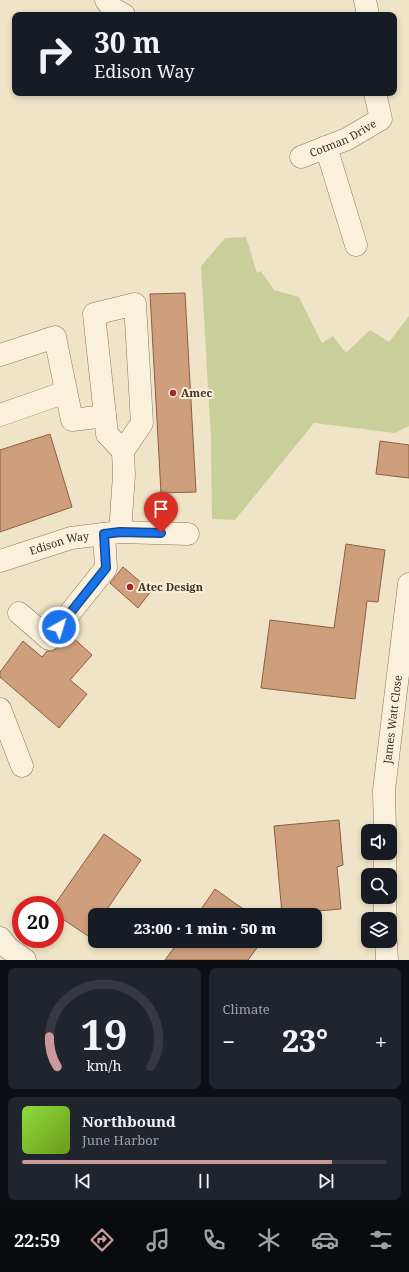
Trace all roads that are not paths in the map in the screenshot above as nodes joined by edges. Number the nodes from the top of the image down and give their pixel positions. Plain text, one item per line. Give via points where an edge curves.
1 (106, 0) edge
2 (365, 0) edge
3 (119, 12) edge
4 (367, 12) edge
5 (376, 96) edge
6 (326, 147) junction
7 (301, 157) dead end
8 (356, 245) dead end
9 (0, 355) edge
10 (66, 392) junction
11 (0, 415) edge
12 (105, 416) junction
13 (123, 451) junction
14 (112, 533) junction
15 (188, 534) dead end
16 (0, 561) edge
17 (409, 584) edge
18 (19, 613) dead end
19 (407, 625) edge
20 (0, 709) edge
21 (22, 766) dead end
22 (385, 824) edge
23 (0, 938) edge
24 (386, 948) edge
25 (25, 960) edge
26 (387, 960) edge

1 - 3 street
2 - 4 street
5 - 6 street, Cotman Drive via 381,119 347,139
6 - 7 street, Cotman Drive
6 - 8 street
9 - 10 street via 55,337
10 - 11 street
10 - 12 street via 72,420
12 - 13 street via 107,434
12 - 13 street via 94,314 135,304 142,423
13 - 14 street via 124,475
14 - 15 street, Edison Way
14 - 16 street, Edison Way via 71,538
14 - 18 street via 106,568 49,639
17 - 19 street, James Watt Close
19 - 22 street, James Watt Close via 384,790
20 - 21 street
23 - 25 street via 8,948
24 - 26 street

